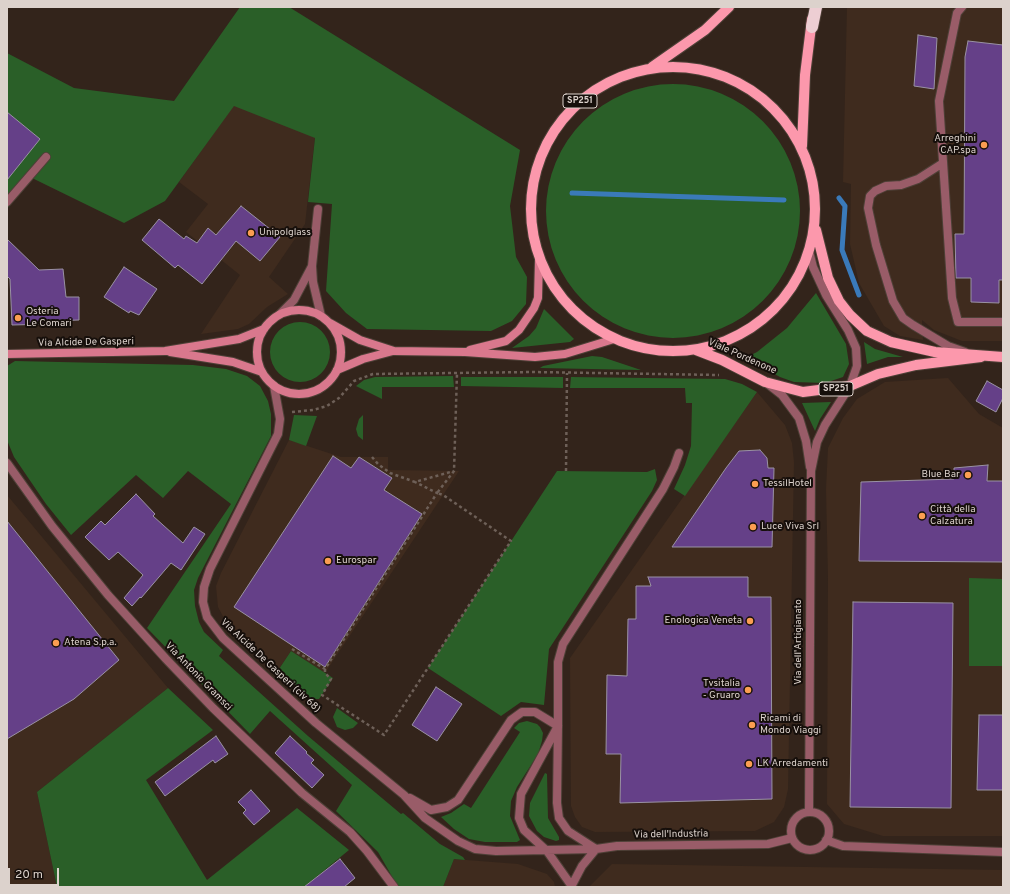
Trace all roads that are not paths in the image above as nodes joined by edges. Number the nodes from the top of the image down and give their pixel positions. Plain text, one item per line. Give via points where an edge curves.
1 (729, 7) edge
2 (812, 7) edge
3 (816, 7) edge
4 (962, 7) edge
5 (812, 27) junction
6 (652, 67) junction
7 (802, 147) junction
8 (46, 157) dead end
9 (943, 163) junction
10 (7, 202) edge
11 (318, 209) dead end
12 (815, 224) junction
13 (809, 251) junction
14 (539, 260) junction
15 (312, 266) junction
16 (280, 314) junction
17 (321, 316) junction
18 (1003, 322) edge
19 (330, 323) junction
20 (264, 329) junction
21 (614, 339) junction
22 (696, 350) junction
23 (165, 351) junction
24 (394, 351) junction
25 (465, 352) junction
26 (7, 354) edge
27 (981, 357) junction
28 (1003, 358) edge
29 (337, 370) junction
30 (262, 372) junction
31 (765, 382) junction
32 (274, 386) junction
33 (850, 386) junction
34 (679, 453) dead end
35 (7, 462) edge
36 (811, 471) junction
37 (558, 726) junction
38 (404, 795) junction
39 (809, 812) junction
40 (792, 838) junction
41 (826, 840) junction
42 (596, 849) junction
43 (547, 851) junction
44 (1003, 852) edge
45 (571, 886) edge
46 (394, 887) edge

1 - 6 main road via 705,30
2 - 5 main road
3 - 5 highway
4 - 9 street via 957,13 939,101
5 - 7 main road via 805,75
6 - 7 main road, SP251 via 694,68 733,79 757,93 778,111
6 - 14 main road, SP251 via 617,77 585,96 560,121 541,153 531,188 531,225
7 - 12 main road, SP251 via 814,185
8 - 10 street
9 - 18 street via 952,298 958,322
9 - 27 street via 918,179 875,191 870,196 868,208 893,301 903,318 948,346
11 - 15 street
12 - 13 main road, SP251
12 - 27 main road, Viale Pordenone / SP251 via 820,253 839,301 867,331 891,342 935,352
13 - 22 main road, SP251 via 792,287 766,316 734,338
13 - 33 street via 813,267 826,295 856,348 856,366
14 - 21 main road, SP251 via 552,285 569,307 590,326
14 - 25 main road, SP251 via 538,298 519,330 506,341
15 - 16 street via 294,300
15 - 17 street
16 - 17 main road via 301,310
16 - 20 main road
17 - 19 main road
19 - 24 main road via 360,340
19 - 29 main road via 340,340 340,361
20 - 23 main road, Via Alcide De Gasperi via 238,339
20 - 30 main road via 257,345
21 - 22 main road, SP251 via 655,350
21 - 25 main road, SP251 via 565,354 535,357
22 - 31 main road, Viale Pordenone / SP251
23 - 26 main road, Via Alcide De Gasperi
23 - 30 main road, Via Alcide De Gasperi via 233,362
24 - 25 main road, SP251
24 - 29 main road via 363,359
27 - 28 main road, Viale Pordenone / SP251
27 - 33 main road, Viale Pordenone / SP251 via 916,365 878,374
29 - 32 main road via 327,384 313,392 292,394
30 - 32 main road
31 - 33 main road, Viale Pordenone / SP251 via 803,392
31 - 36 street via 782,395 799,418
32 - 38 street, Via Alcide De Gasperi (civ 68) via 280,419 278,434 210,569 203,602 207,617 223,638 316,723
33 - 36 street via 817,442
34 - 37 street via 663,489 563,644 558,662
35 - 46 street, Via Antonio Gramsci via 52,526 108,595 161,654 302,793 350,832
36 - 39 street, Via dell'Artigianato
37 - 38 street, Via Alcide De Gasperi (civ 68) via 535,712 522,712 516,715 458,800 447,807 431,810
37 - 42 street via 559,818 568,831
37 - 43 street via 521,794 518,810 524,830
38 - 43 street, Via Alcide De Gasperi (civ 68) via 425,818 449,836 475,848 496,851
39 - 40 street via 794,821 791,827
39 - 41 street via 816,813 826,821
40 - 41 street via 800,847 811,850
40 - 42 street, Via dell'Industria via 768,844 617,846
41 - 44 street via 844,846
42 - 43 street, Via Alcide De Gasperi (civ 68)
42 - 45 street via 582,866
43 - 45 street

